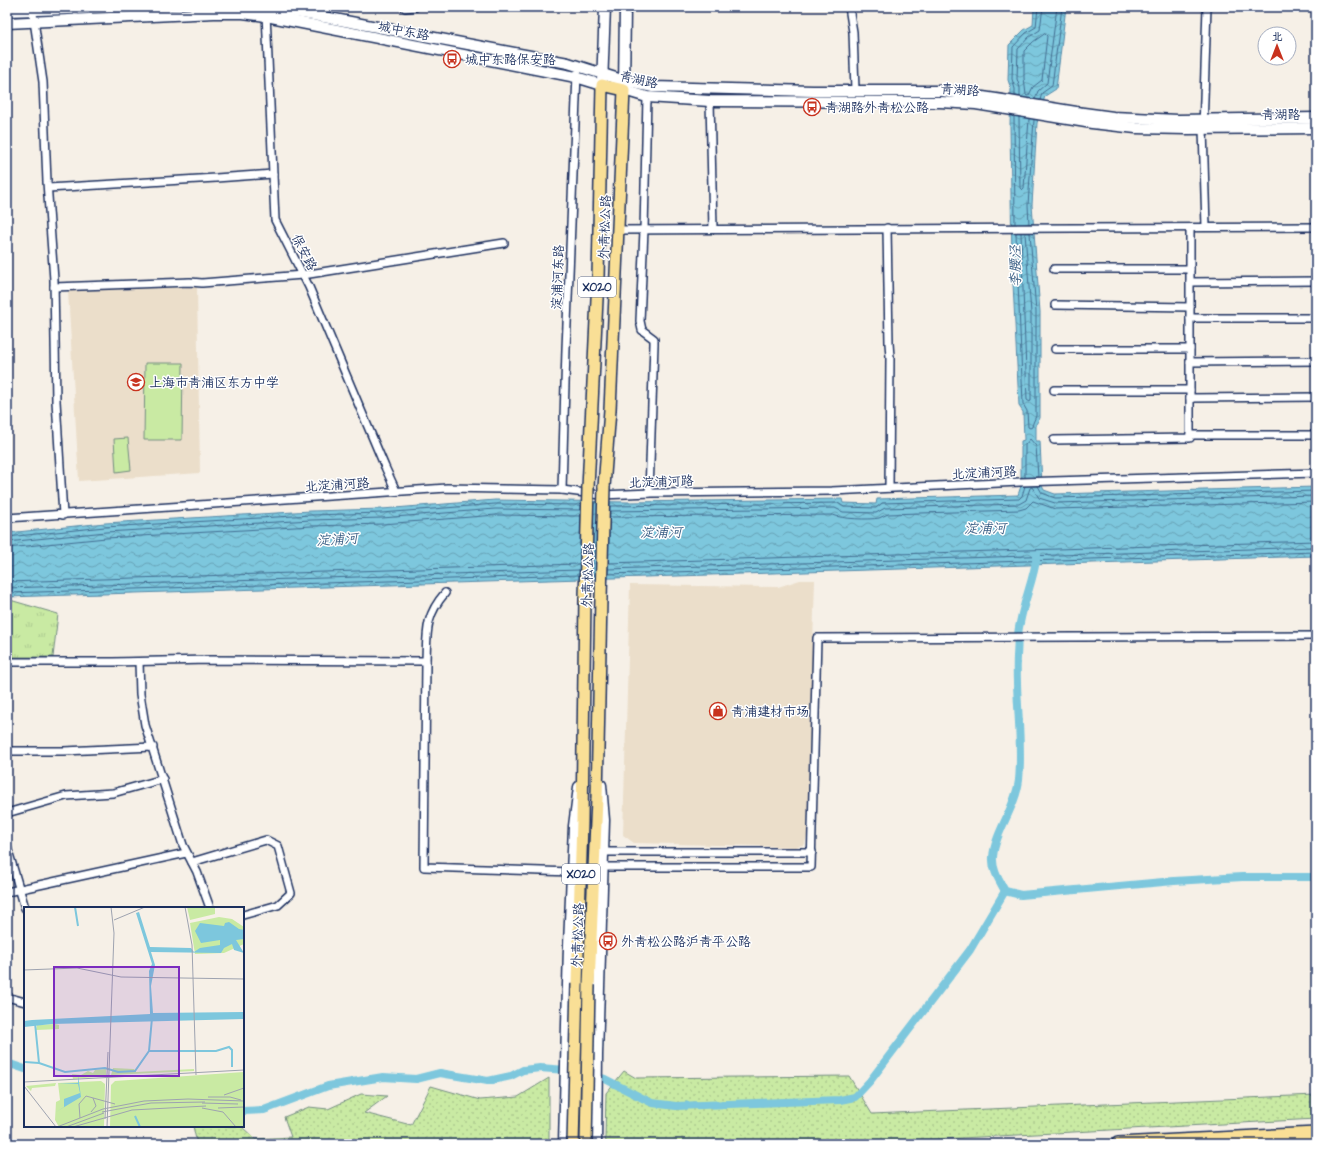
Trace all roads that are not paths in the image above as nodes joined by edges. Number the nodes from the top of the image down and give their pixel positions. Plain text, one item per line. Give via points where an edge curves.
1 (126, 7) edge
2 (415, 7) edge
3 (605, 7) edge
4 (625, 7) edge
5 (850, 7) edge
6 (1207, 7) edge
7 (405, 8) edge
8 (32, 9) edge
9 (265, 10) edge
10 (7, 11) edge
11 (34, 22) junction
12 (7, 23) edge
13 (577, 66) junction
14 (576, 77) junction
15 (602, 80) junction
16 (624, 86) junction
17 (855, 90) junction
18 (647, 97) junction
19 (710, 101) junction
20 (1008, 105) junction
21 (1316, 118) edge
22 (1204, 124) junction
23 (1316, 128) edge
24 (273, 174) junction
25 (48, 188) junction
26 (1206, 227) junction
27 (1316, 227) edge
28 (887, 228) junction
29 (1190, 228) junction
30 (713, 229) junction
31 (618, 230) junction
32 (644, 230) junction
33 (504, 243) dead end
34 (1054, 269) dead end
35 (1190, 269) junction
36 (303, 274) junction
37 (1316, 280) edge
38 (1190, 282) junction
39 (54, 287) junction
40 (1055, 305) dead end
41 (1190, 306) junction
42 (1190, 318) junction
43 (1316, 318) edge
44 (1190, 348) junction
45 (1055, 349) dead end
46 (1316, 361) edge
47 (1190, 362) junction
48 (1054, 390) dead end
49 (1190, 394) junction
50 (1316, 397) edge
51 (1190, 435) junction
52 (1316, 435) edge
53 (1054, 440) dead end
54 (1316, 473) edge
55 (889, 488) junction
56 (562, 490) junction
57 (396, 491) junction
58 (649, 493) junction
59 (63, 515) junction
60 (7, 518) edge
61 (445, 593) dead end
62 (1316, 636) edge
63 (426, 661) junction
64 (7, 662) edge
65 (139, 662) junction
66 (152, 747) junction
67 (7, 751) edge
68 (583, 763) junction
69 (597, 769) junction
70 (163, 779) junction
71 (7, 813) edge
72 (7, 847) edge
73 (604, 852) junction
74 (812, 852) junction
75 (186, 853) junction
76 (192, 862) junction
77 (603, 867) junction
78 (572, 872) junction
79 (20, 890) junction
80 (7, 892) edge
81 (26, 907) edge
82 (210, 907) edge
83 (244, 915) edge
84 (7, 997) edge
85 (24, 1002) edge
86 (564, 1111) junction
87 (596, 1112) junction
88 (1316, 1134) edge
89 (593, 1143) edge
90 (564, 1144) edge
91 (573, 1144) edge
92 (1118, 1144) edge

1 - 8 main road
2 - 7 street
3 - 15 main road, 外青松公路 / X020
4 - 16 main road, 外青松公路 / X020
5 - 17 street
6 - 22 street
8 - 10 main road
8 - 11 street
9 - 11 main road, 城中东路
9 - 13 main road, 城中东路 via 347,22
9 - 14 main road, 城中东路
9 - 24 street, 保安路
11 - 12 main road, 城中东路
11 - 25 street via 43,82
13 - 14 street, 淀浦河东路
13 - 15 main road, 城中东路
14 - 15 main road, 城中东路
14 - 56 street, 淀浦河东路
15 - 16 main road, 青湖路
15 - 68 main road, 外青松公路 / X020, bridge via 598,278 588,488
16 - 17 main road, 青湖路
16 - 18 main road, 青湖路
16 - 31 main road, 外青松公路 / X020
17 - 20 main road, 青湖路 via 943,91
18 - 19 main road, 青湖路
18 - 32 street
19 - 20 main road, 青湖路 via 940,102
19 - 30 street
20 - 22 main road, 青湖路 via 1045,111
21 - 22 main road, 青湖路
22 - 23 main road, 青湖路
22 - 26 street
24 - 25 street
24 - 36 street, 保安路 via 275,220
25 - 39 street
26 - 27 street
26 - 29 street
28 - 29 street
28 - 30 street
28 - 55 street via 890,357
29 - 35 street
30 - 32 street
31 - 32 street
31 - 69 main road, 外青松公路 / X020, bridge via 604,487
32 - 58 street via 640,321 642,330 654,339
33 - 36 street
34 - 35 street
35 - 38 street
36 - 39 street via 202,283
36 - 57 street, 保安路
37 - 38 street
38 - 41 street
39 - 59 street via 56,401
40 - 41 street
41 - 42 street
42 - 43 street
42 - 44 street
44 - 45 street
44 - 47 street
46 - 47 street
47 - 49 street
48 - 49 street
49 - 50 street
49 - 51 street
51 - 52 street
51 - 53 street via 1190,438
54 - 55 street, 北淀浦河路
55 - 58 street, 北淀浦河路
56 - 57 street, 北淀浦河路 via 447,488
56 - 58 street, 北淀浦河路 via 602,495
57 - 59 street, 北淀浦河路
59 - 60 street, 北淀浦河路
61 - 63 street via 430,615
62 - 74 street via 817,638
63 - 65 street
63 - 78 street via 424,867
64 - 65 street
65 - 66 street via 142,710
66 - 67 street
66 - 70 street
68 - 78 main road via 575,812
68 - 91 main road, 外青松公路 / X020, bridge
69 - 73 main road via 604,805
69 - 89 main road, 外青松公路 / X020, bridge via 589,985
70 - 71 street via 112,793 66,796
70 - 75 street
72 - 79 street
73 - 74 street
73 - 77 main road
74 - 77 street via 811,867
75 - 76 street
75 - 79 street
76 - 82 street
76 - 83 street via 266,840 278,846 291,893 278,905
77 - 87 main road
78 - 86 main road
79 - 80 street
79 - 81 street
84 - 85 street
86 - 87 main road via 572,1121 578,1123 590,1120
86 - 90 main road
87 - 89 main road
88 - 92 highway

